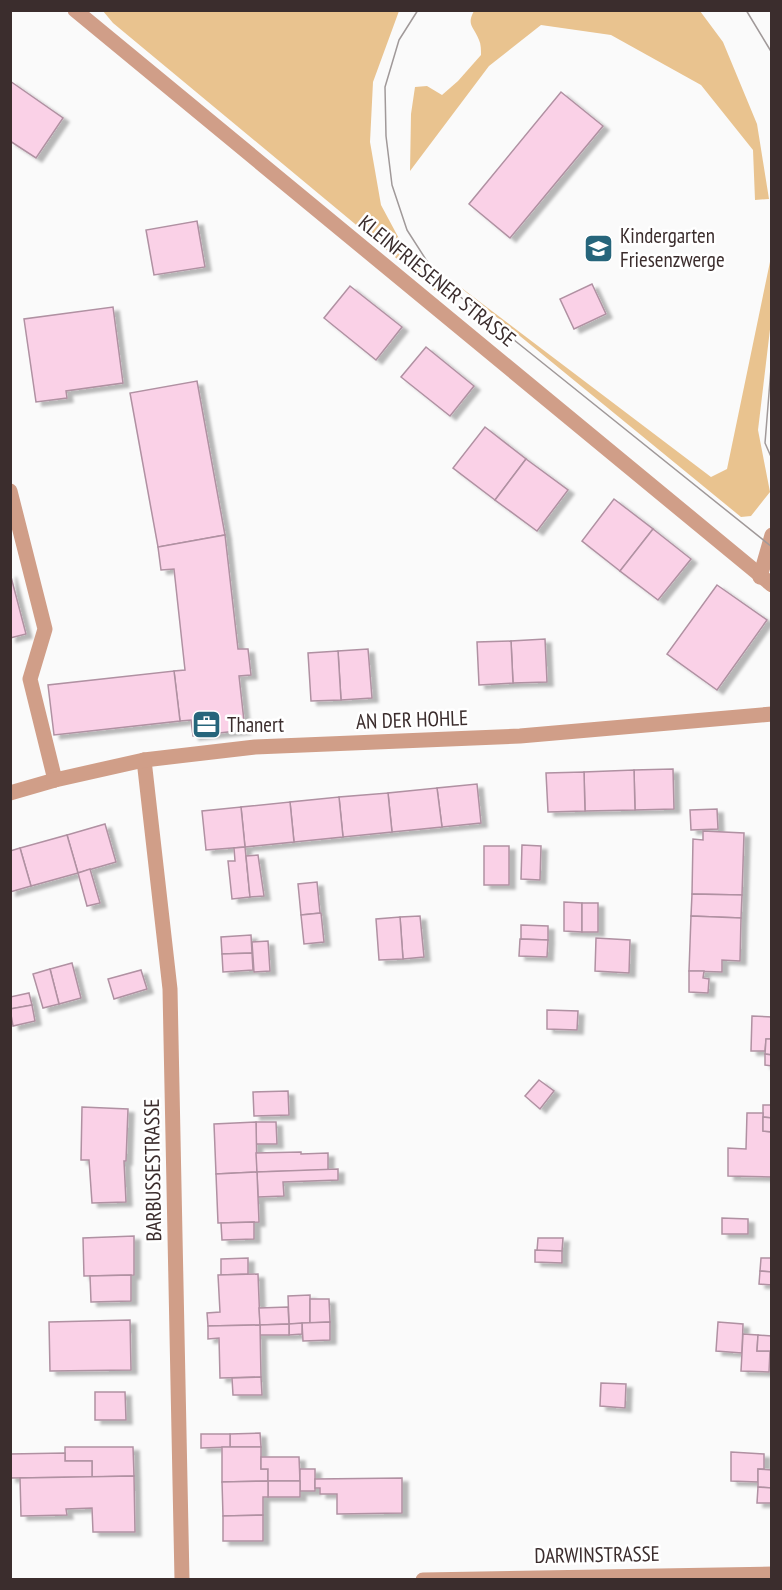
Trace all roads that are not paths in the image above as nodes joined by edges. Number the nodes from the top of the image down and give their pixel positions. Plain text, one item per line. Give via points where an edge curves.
1 (75, 10) edge
2 (10, 491) edge
3 (771, 535) edge
4 (766, 581) edge
5 (771, 714) edge
6 (144, 760) junction
7 (55, 780) junction
8 (10, 793) edge
9 (771, 1574) edge
10 (182, 1580) edge
11 (423, 1580) edge

1 - 4 street, KLEINFRIESENER STRASSE
2 - 7 street via 45,629 30,680
3 - 4 street
5 - 6 street, AN DER HOHLE via 520,736 255,747
6 - 7 street, AN DER HOHLE
6 - 10 street, BARBUSSESTRASSE via 170,989
7 - 8 street, AN DER HOHLE
9 - 11 street, DARWINSTRASSE

